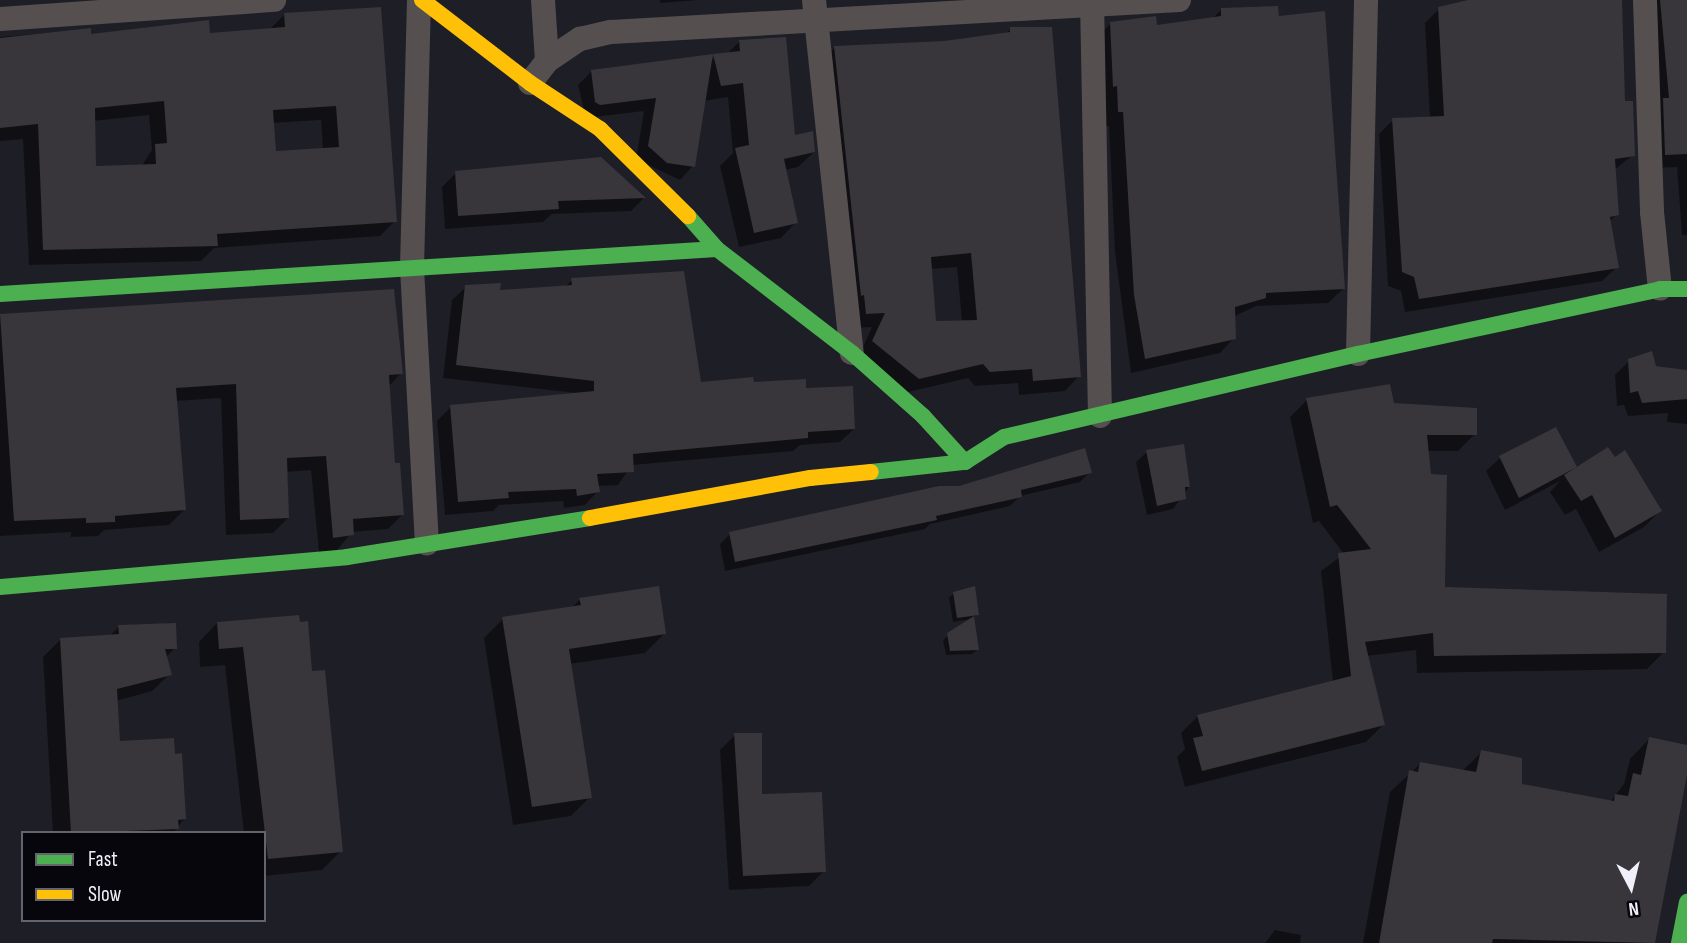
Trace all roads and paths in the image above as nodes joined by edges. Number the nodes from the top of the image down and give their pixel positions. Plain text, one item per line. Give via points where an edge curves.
1 (274, 0) edge
2 (421, 0) edge
3 (543, 0) edge
4 (1179, 0) edge
5 (1366, 0) edge
6 (1644, 0) edge
7 (1092, 3) edge
8 (814, 9) edge
9 (0, 19) edge
10 (547, 61) junction
11 (530, 83) junction
12 (717, 249) junction
13 (412, 268) junction
14 (1660, 289) junction
15 (1687, 289) edge
16 (0, 294) edge
17 (852, 353) junction
18 (1358, 354) junction
19 (1100, 416) junction
20 (965, 462) junction
21 (428, 544) junction
22 (0, 587) edge
23 (1687, 902) edge
24 (1679, 943) edge

1 - 9 street
2 - 11 street
2 - 13 street
3 - 10 street
4 - 7 street
5 - 18 street
6 - 14 street via 1653,141 1652,212
7 - 8 street
7 - 19 street
8 - 10 street via 611,32 580,39
8 - 17 street
10 - 11 street
11 - 12 street via 600,129 663,186
12 - 13 street
12 - 17 street
13 - 16 street
13 - 21 street
14 - 15 street
14 - 18 street
17 - 20 street via 923,416
18 - 19 street
19 - 20 street via 1004,437
20 - 21 street via 810,478
21 - 22 street via 348,556
23 - 24 street

